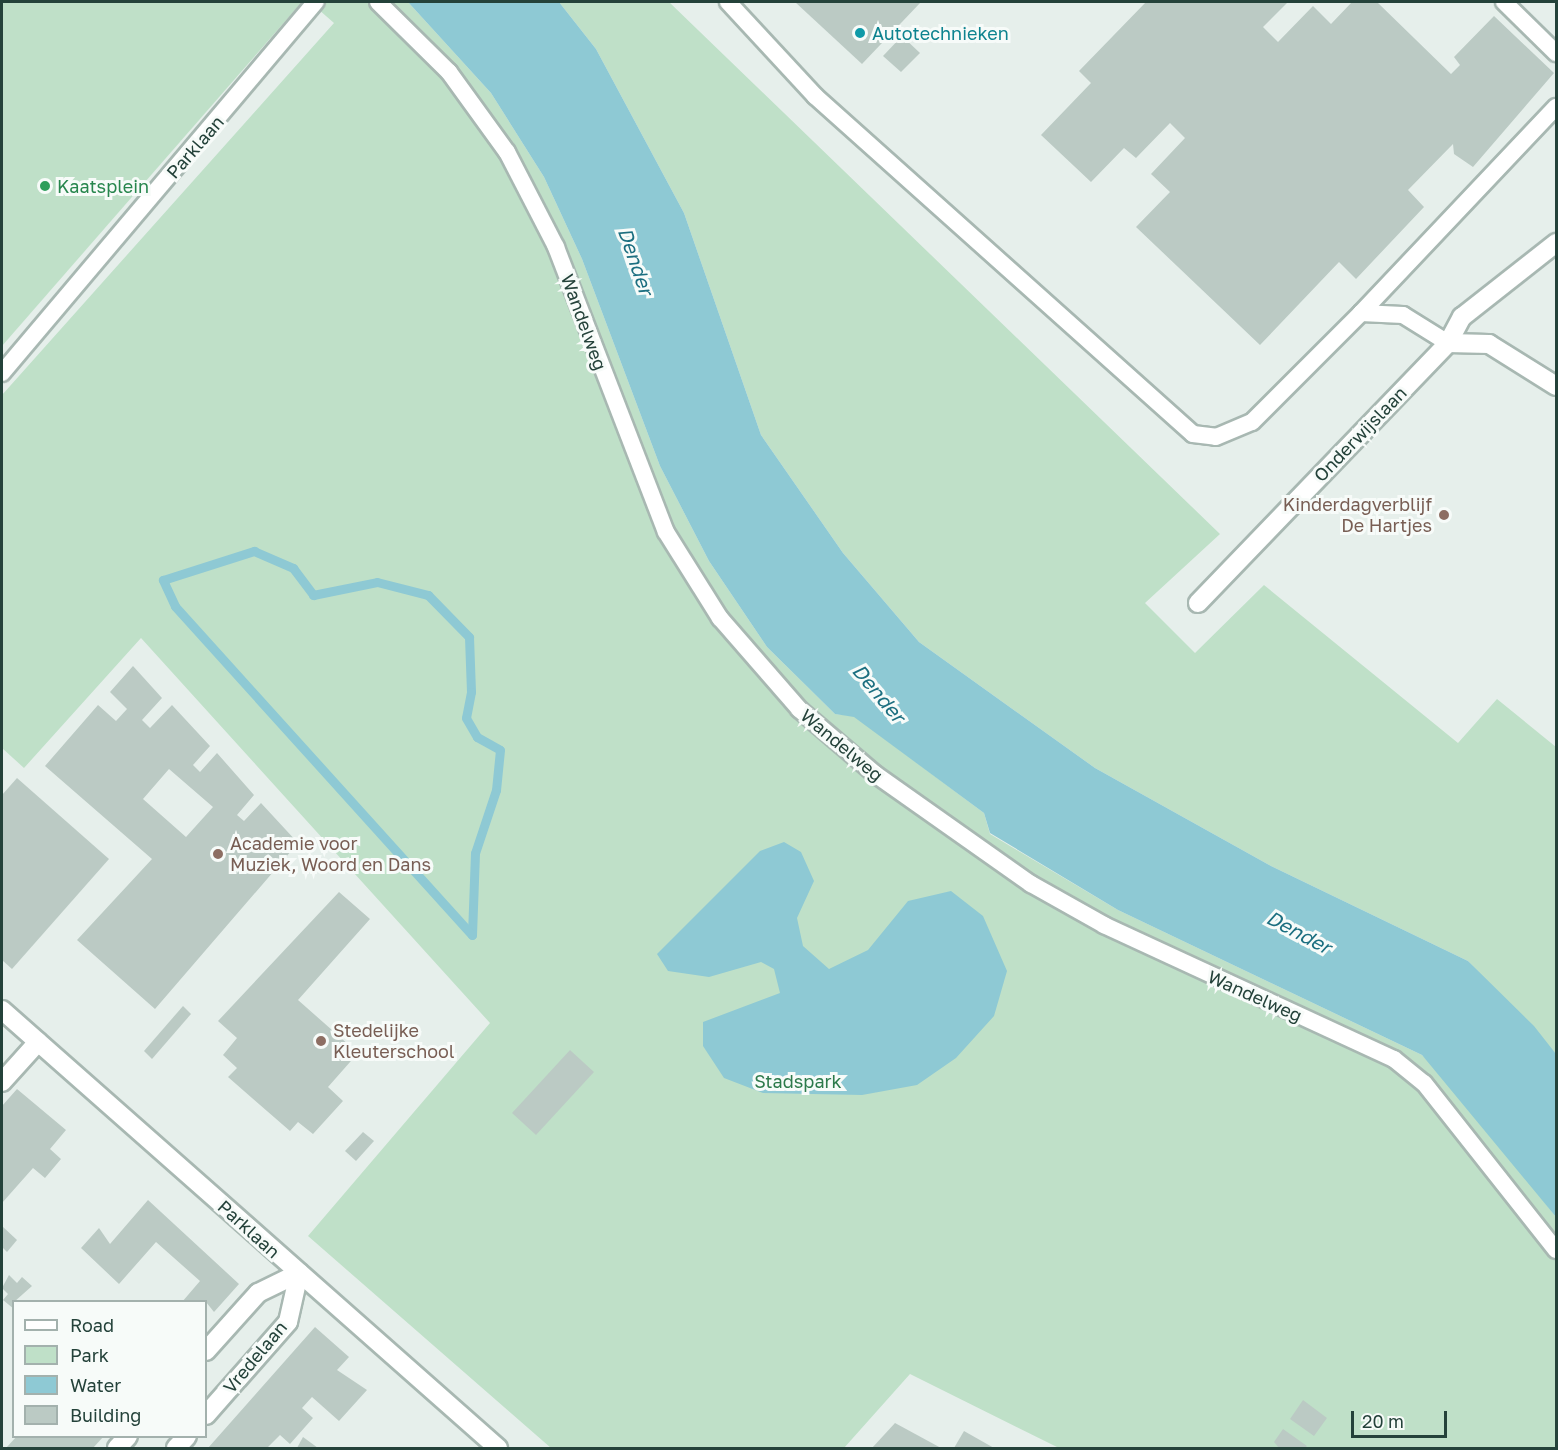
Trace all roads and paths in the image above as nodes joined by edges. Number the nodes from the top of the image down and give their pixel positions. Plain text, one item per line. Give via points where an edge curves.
1 (316, 2) edge
2 (378, 2) edge
3 (728, 2) edge
4 (1504, 2) edge
5 (1557, 53) edge
6 (1557, 107) edge
7 (1557, 243) edge
8 (1361, 313) junction
9 (1448, 343) junction
10 (2, 373) edge
11 (1557, 386) edge
12 (1198, 603) dead end
13 (2, 1010) edge
14 (38, 1042) junction
15 (2, 1082) edge
16 (1557, 1250) edge
17 (299, 1273) junction
18 (207, 1350) edge
19 (207, 1414) edge
20 (498, 1449) edge

1 - 10 lane, Parklaan
2 - 16 lane, Wandelweg via 448,72 507,152 556,247 666,532 720,618 799,709 875,774 1031,884 1104,926 1394,1059 1424,1083
3 - 8 lane via 815,96 1193,434 1216,437 1252,422
4 - 5 lane
6 - 8 lane
7 - 9 street, Onderwijslaan via 1462,317
8 - 9 lane via 1403,315
9 - 11 street via 1489,344
9 - 12 street, Onderwijslaan
13 - 14 street, Parklaan
14 - 15 street
14 - 17 street, Parklaan
17 - 18 street via 258,1293
17 - 19 street, Vredelaan via 288,1322
17 - 20 street, Parklaan

